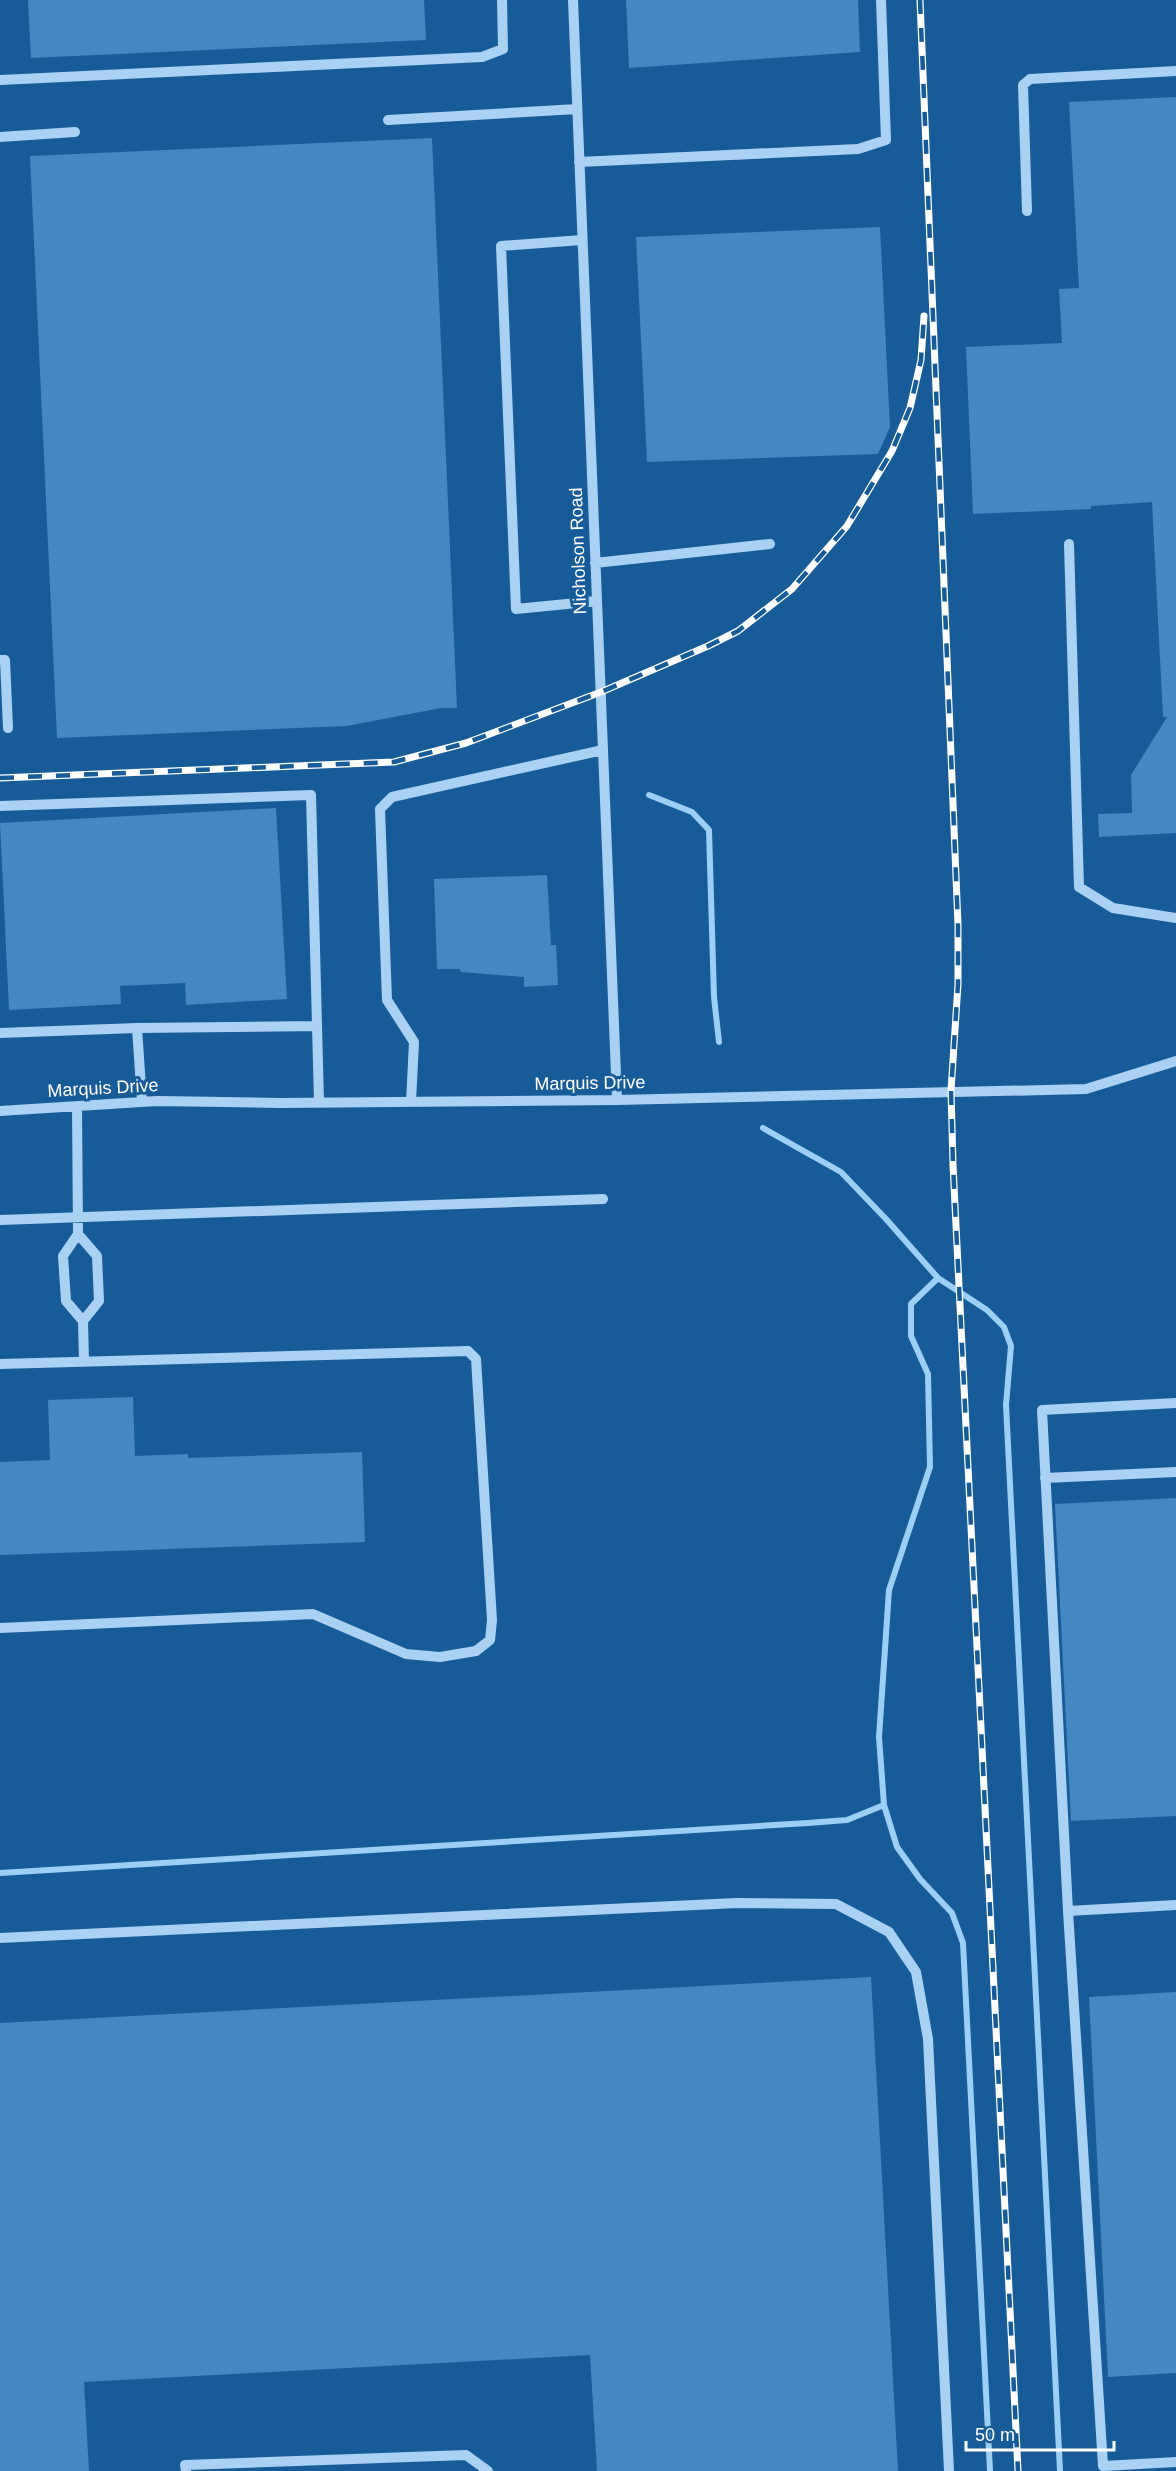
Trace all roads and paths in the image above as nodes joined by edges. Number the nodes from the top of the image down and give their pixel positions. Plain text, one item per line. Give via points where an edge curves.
1 (502, 0) edge
2 (573, 0) edge
3 (881, 0) edge
4 (1176, 71) edge
5 (0, 80) edge
6 (577, 110) junction
7 (388, 120) dead end
8 (75, 132) dead end
9 (0, 137) edge
10 (579, 162) junction
11 (1026, 211) dead end
12 (582, 240) junction
13 (770, 544) dead end
14 (1069, 544) dead end
15 (596, 563) junction
16 (597, 601) junction
17 (0, 660) edge
18 (8, 728) dead end
19 (603, 750) junction
20 (0, 806) edge
21 (1176, 918) edge
22 (317, 1026) junction
23 (137, 1028) junction
24 (0, 1033) edge
25 (1176, 1061) edge
26 (617, 1100) junction
27 (142, 1102) junction
28 (319, 1102) junction
29 (411, 1102) junction
30 (77, 1106) junction
31 (0, 1110) edge
32 (603, 1198) dead end
33 (78, 1218) junction
34 (0, 1220) edge
35 (78, 1234) junction
36 (82, 1321) junction
37 (84, 1361) junction
38 (0, 1364) edge
39 (1176, 1403) edge
40 (1176, 1472) edge
41 (1045, 1478) junction
42 (0, 1628) edge
43 (1176, 1905) edge
44 (1068, 1911) junction
45 (0, 1938) edge
46 (1176, 2462) edge
47 (186, 2471) edge
48 (488, 2471) edge
49 (949, 2471) edge

1 - 5 street via 504,49 482,57
2 - 6 street, Nicholson Road
3 - 10 street via 886,140 858,149
4 - 11 street via 1030,78 1023,86
6 - 7 street
6 - 10 street, Nicholson Road
8 - 9 street
10 - 12 street, Nicholson Road
12 - 15 street, Nicholson Road
12 - 16 street via 501,246 516,609
13 - 15 street
14 - 21 street via 1079,887 1113,908
15 - 16 street, Nicholson Road
16 - 19 street, Nicholson Road
17 - 18 street via 5,660
19 - 26 street, Nicholson Road
19 - 29 street via 392,797 380,808 387,1000 414,1042
20 - 22 street via 311,795
22 - 23 street
22 - 28 street
23 - 24 street
23 - 27 street
25 - 26 street, Marquis Drive via 1086,1089
26 - 29 street, Marquis Drive
27 - 28 street, Marquis Drive
27 - 30 street, Marquis Drive
28 - 29 street, Marquis Drive
30 - 31 street, Marquis Drive
30 - 33 street
32 - 33 street
33 - 34 street
33 - 35 street
35 - 36 street via 63,1256 66,1301
35 - 36 street via 97,1256 99,1301
36 - 37 street
37 - 38 street
37 - 42 street via 468,1351 476,1359 490,1640 476,1651 440,1657 406,1654 313,1614
39 - 41 street via 1041,1410
40 - 41 street
41 - 44 street
43 - 44 street
44 - 46 street via 1103,2466
45 - 49 street via 737,1903 836,1904 889,1932 916,1972 928,2039
47 - 48 street via 185,2465 466,2455

